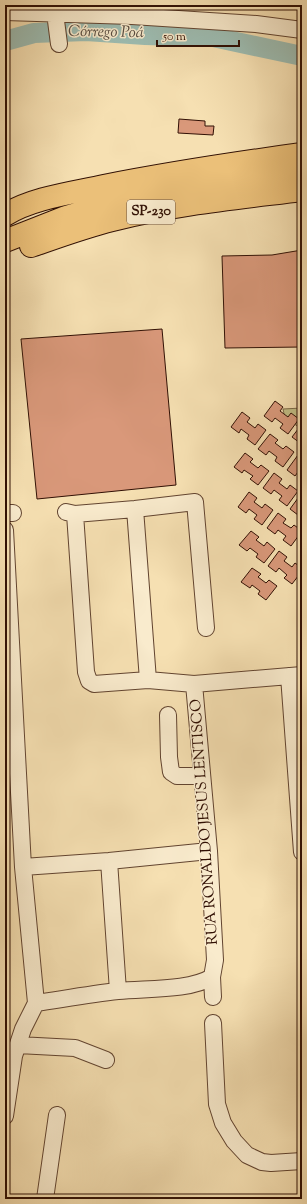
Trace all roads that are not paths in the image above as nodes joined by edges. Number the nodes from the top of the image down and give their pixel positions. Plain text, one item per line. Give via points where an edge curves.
1 (5, 12) edge
2 (56, 19) junction
3 (302, 30) edge
4 (59, 44) dead end
5 (302, 154) edge
6 (302, 173) edge
7 (302, 190) edge
8 (5, 215) edge
9 (5, 241) edge
10 (5, 255) edge
11 (135, 510) junction
12 (5, 530) edge
13 (206, 628) dead end
14 (295, 676) edge
15 (148, 680) junction
16 (194, 684) junction
17 (168, 715) dead end
18 (202, 776) junction
19 (209, 852) junction
20 (302, 852) edge
21 (109, 861) junction
22 (24, 867) junction
23 (212, 977) junction
24 (118, 991) junction
25 (213, 997) dead end
26 (36, 1003) junction
27 (213, 1023) dead end
28 (12, 1051) edge
29 (106, 1060) dead end
30 (5, 1116) edge
31 (58, 1116) dead end
32 (302, 1162) edge
33 (45, 1199) edge

1 - 2 street
2 - 3 street via 132,16 256,24
2 - 4 street
5 - 8 highway via 169,174 75,192 32,203
6 - 9 highway, SP-230 via 192,187 104,206 66,217
7 - 10 highway, SP-230 via 215,200 125,217
11 - 13 street via 195,502
11 - 15 street
11 - 15 street via 70,513 89,681 94,684
12 - 22 street
14 - 16 street
14 - 20 street
15 - 16 street
16 - 18 street, RUA RONALDO JESUS LENTISCO
17 - 18 street via 171,772 176,776
18 - 19 street, RUA RONALDO JESUS LENTISCO
19 - 21 street
19 - 23 street, RUA RONALDO JESUS LENTISCO via 215,960
21 - 22 street
21 - 24 street
22 - 26 street
23 - 24 street via 204,982 186,986
23 - 25 street, RUA RONALDO JESUS LENTISCO
24 - 26 street
26 - 28 street
27 - 32 street via 217,1104 230,1135 247,1155 262,1162
28 - 29 street via 75,1048
28 - 30 street
31 - 33 street

